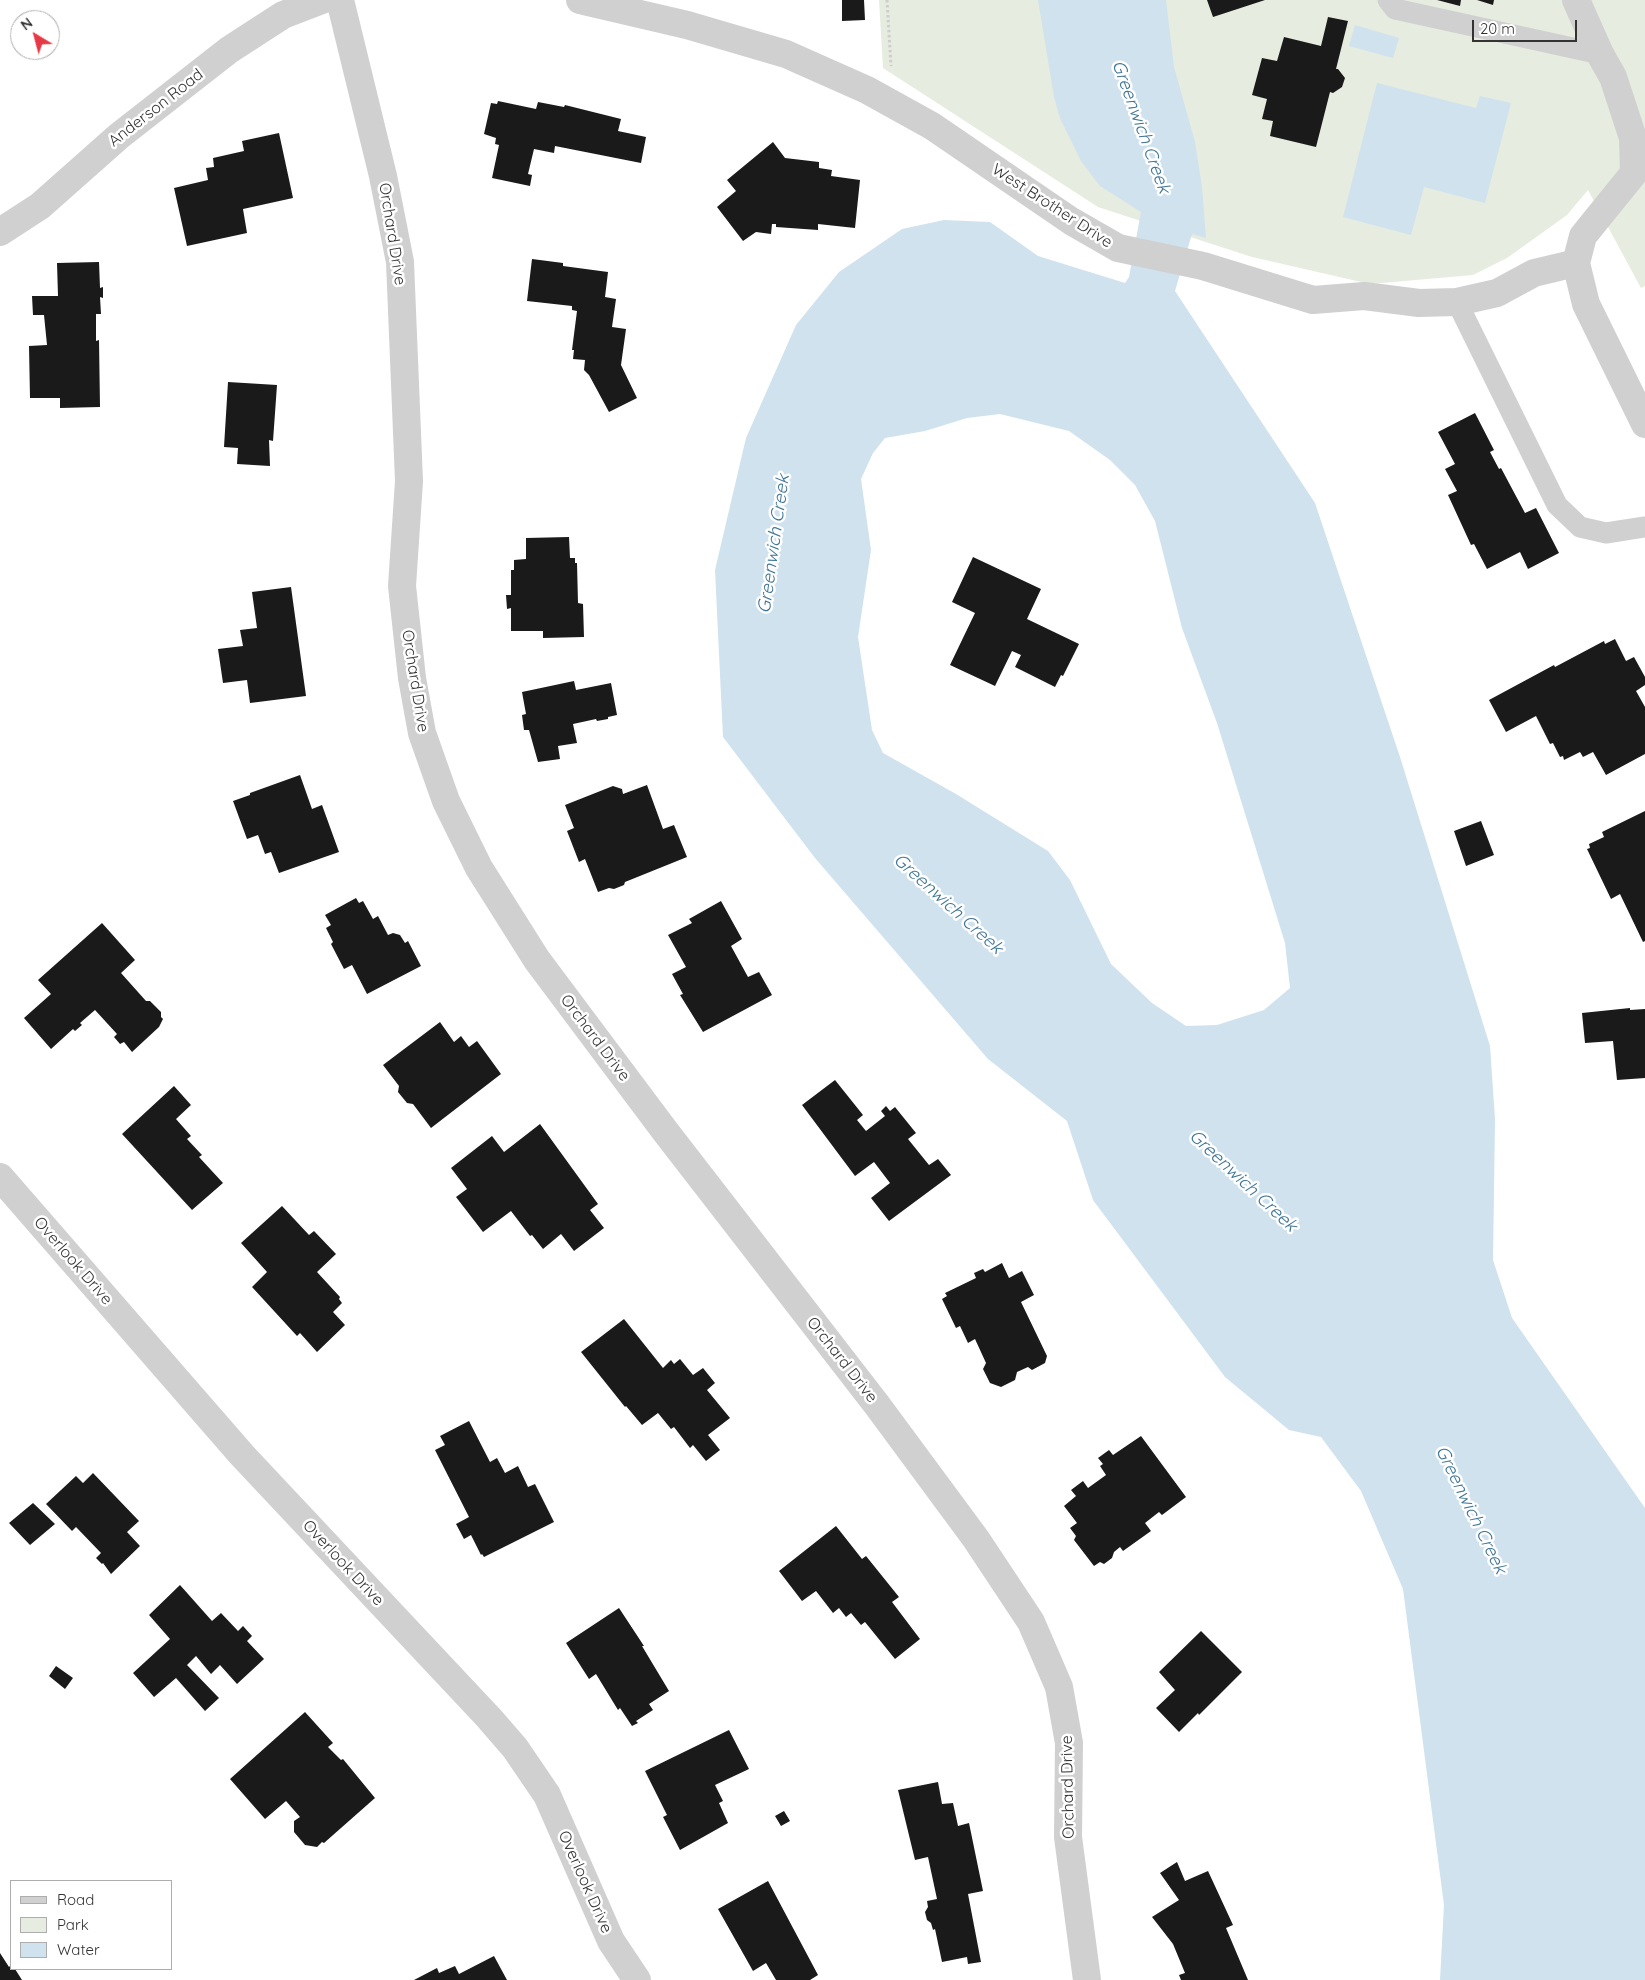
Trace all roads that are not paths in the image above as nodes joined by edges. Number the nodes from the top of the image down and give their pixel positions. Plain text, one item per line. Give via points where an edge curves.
1 (322, 0) edge
2 (340, 0) edge
3 (580, 0) edge
4 (1388, 0) edge
5 (1576, 0) edge
6 (1600, 54) junction
7 (1639, 137) edge
8 (0, 232) edge
9 (1576, 263) junction
10 (1458, 302) junction
11 (1645, 424) edge
12 (1645, 526) edge
13 (0, 1177) edge
14 (636, 1980) edge
15 (1087, 1980) edge

1 - 8 street, Anderson Road via 284,15 229,50 119,136 40,206
2 - 15 street, Orchard Drive via 384,176 400,262 409,482 402,586 422,733 446,801 479,868 537,960 877,1406 976,1539 1031,1622 1059,1687 1069,1744 1068,1837
3 - 10 street, West Brother Drive via 687,25 786,54 867,90 932,126 1071,221 1118,248 1203,266 1313,300 1364,296 1419,303
4 - 6 lane via 1395,9
5 - 6 street
6 - 7 street
7 - 9 street via 1634,173 1583,236
9 - 10 street, West Brother Drive via 1534,273 1497,293
9 - 11 street via 1586,304
10 - 12 lane via 1557,505 1580,527 1606,533
13 - 14 street, Overlook Drive via 242,1455 515,1748 547,1795 611,1941

